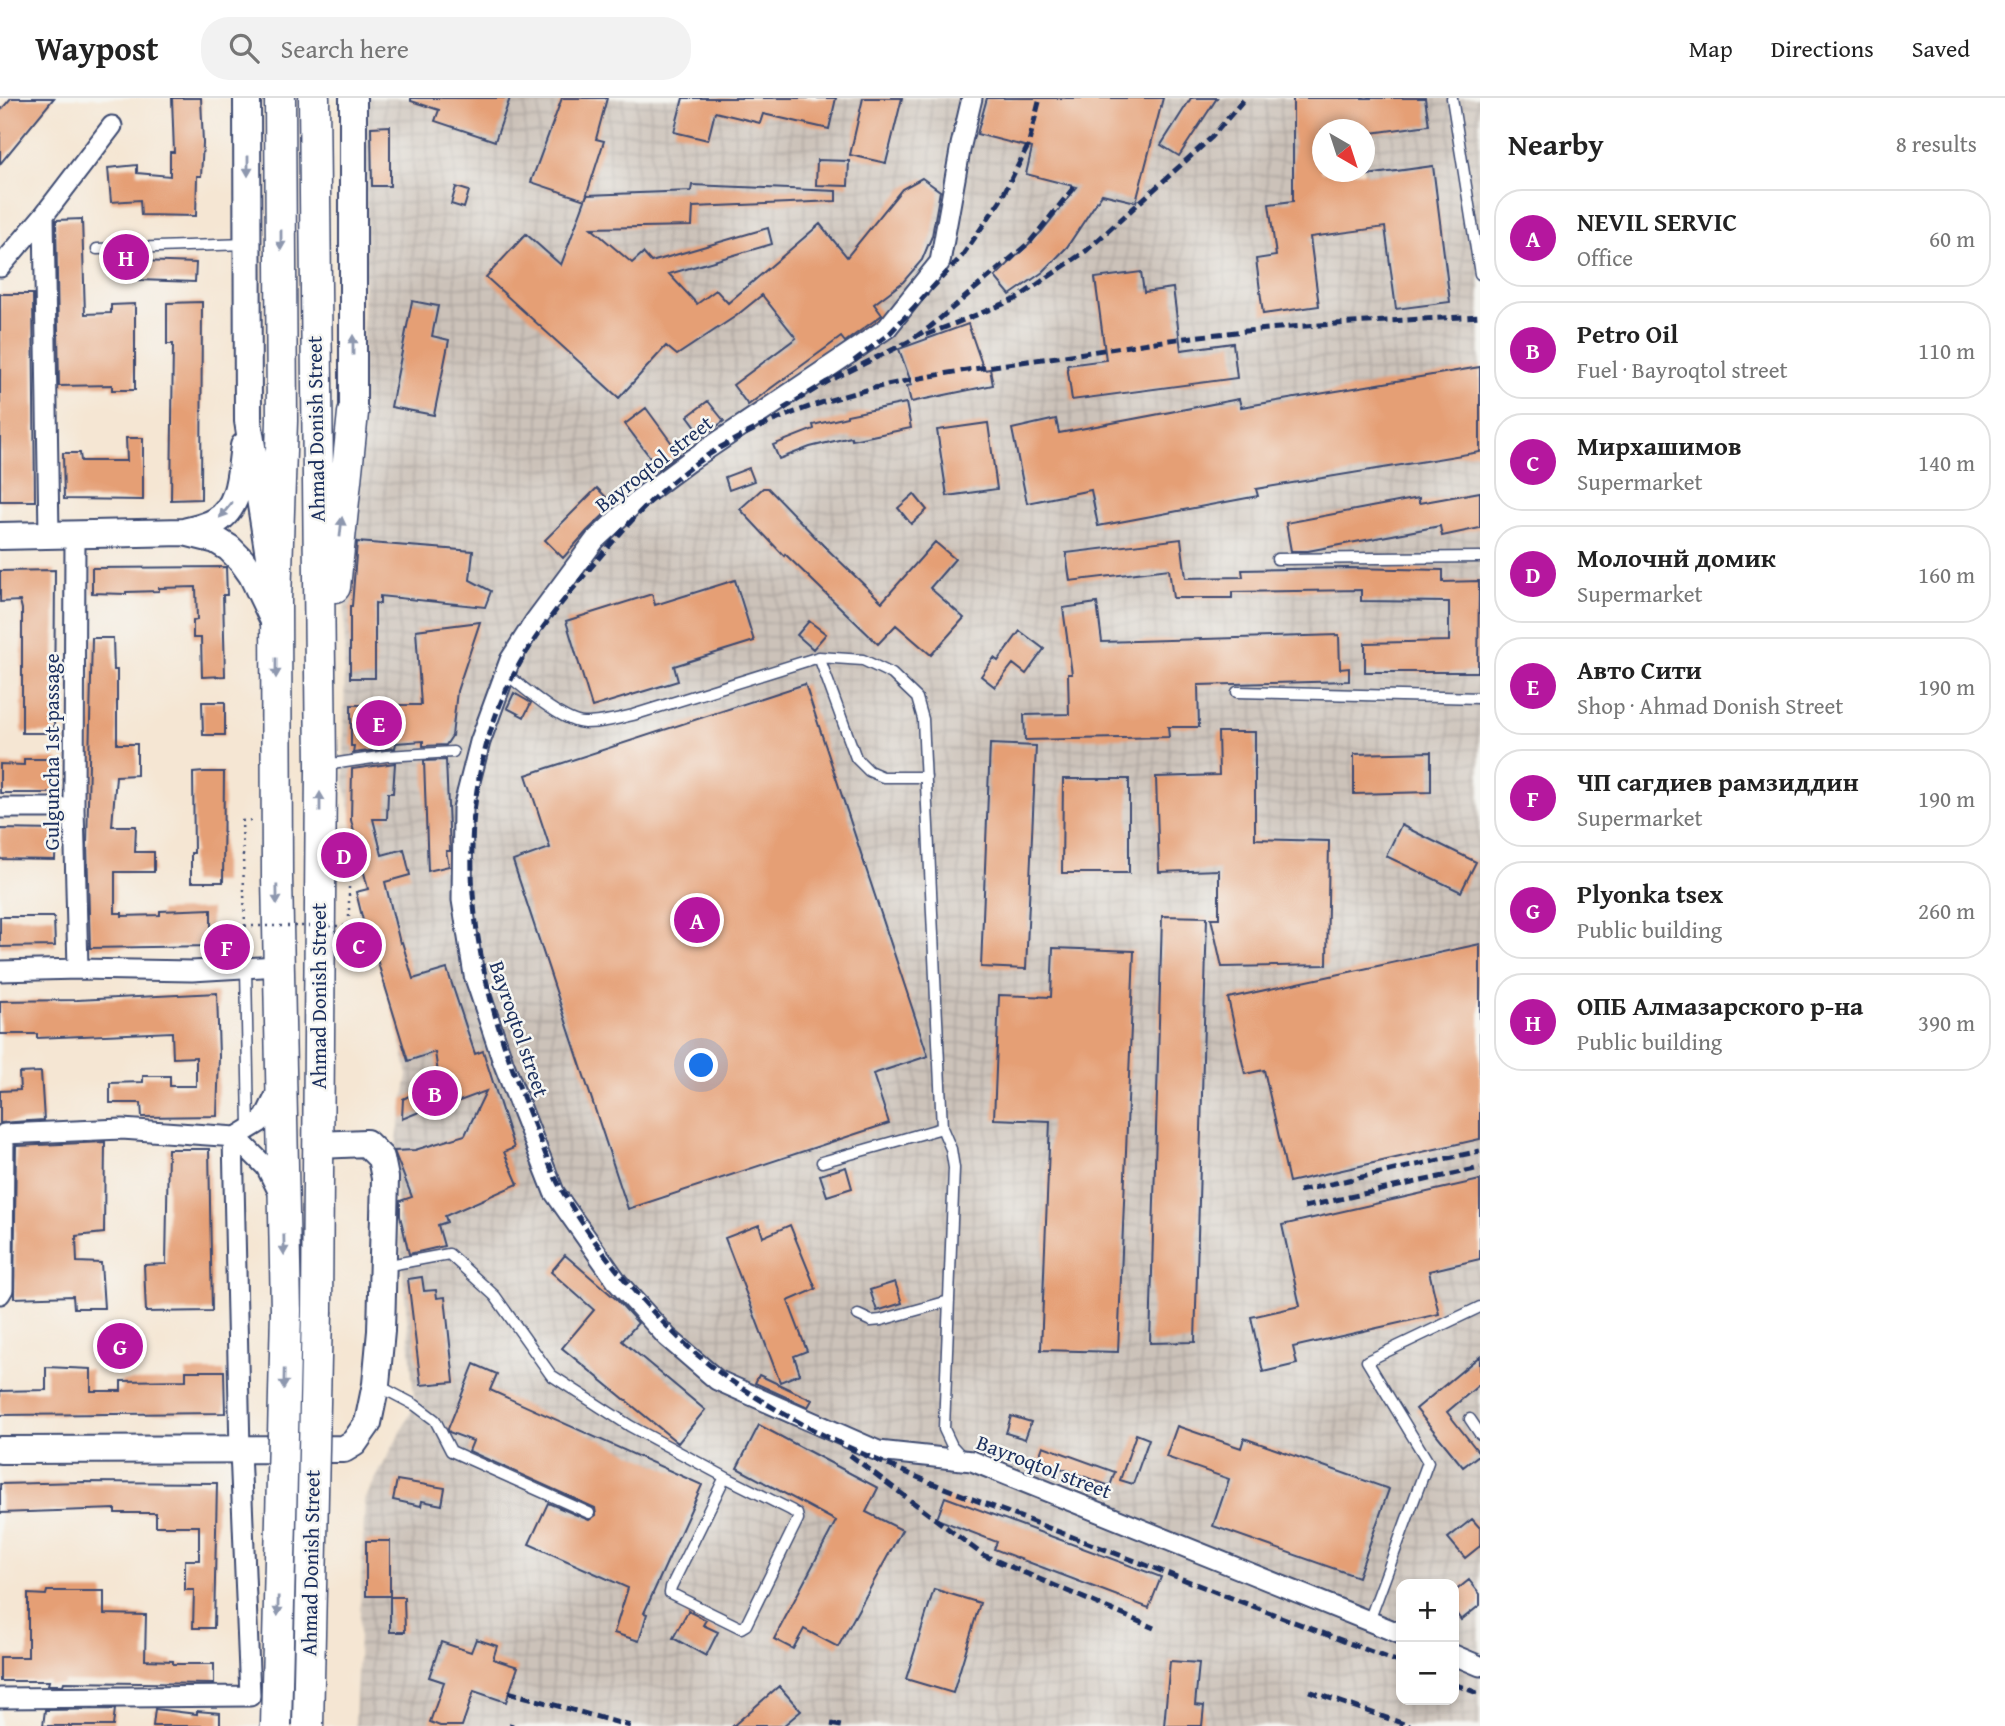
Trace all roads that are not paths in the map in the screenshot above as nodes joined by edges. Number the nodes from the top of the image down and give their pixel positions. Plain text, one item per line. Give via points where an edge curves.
1 (247, 98) edge
2 (281, 98) edge
3 (314, 98) edge
4 (354, 98) edge
5 (972, 98) edge
6 (1452, 98) edge
7 (112, 126) dead end
8 (44, 215) junction
9 (248, 244) junction
10 (97, 248) dead end
11 (0, 267) edge
12 (1480, 274) edge
13 (353, 413) joint
14 (248, 421) junction
15 (184, 532) junction
16 (62, 535) junction
17 (0, 536) edge
18 (1480, 557) edge
19 (1276, 559) dead end
20 (276, 612) junction
21 (819, 657) junction
22 (505, 673) junction
23 (1237, 692) dead end
24 (1480, 698) edge
25 (453, 752) dead end
26 (321, 766) junction
27 (926, 777) junction
28 (0, 808) edge
29 (74, 808) junction
30 (278, 966) junction
31 (246, 968) junction
32 (78, 969) junction
33 (0, 971) edge
34 (281, 1084) junction
35 (942, 1128) junction
36 (239, 1134) junction
37 (318, 1145) junction
38 (822, 1162) dead end
39 (2, 1180) edge
40 (283, 1202) junction
41 (383, 1266) junction
42 (0, 1294) edge
43 (949, 1301) junction
44 (1480, 1307) edge
45 (858, 1315) dead end
46 (376, 1384) junction
47 (1470, 1419) dead end
48 (1480, 1434) edge
49 (0, 1450) edge
50 (240, 1450) junction
51 (965, 1460) junction
52 (725, 1477) junction
53 (589, 1513) dead end
54 (1369, 1621) junction
55 (1396, 1632) edge
56 (1459, 1658) edge
57 (1480, 1666) edge
58 (0, 1698) edge
59 (276, 1726) edge
60 (308, 1726) edge

1 -> 9 street, Ahmad Donish Street
2 -> 20 main road, Ahmad Donish Street via 282,421
3 - 26 main road, Ahmad Donish Street
13 -> 4 street, Ahmad Donish Street
5 - 22 street, Bayroqtol street via 940,262 887,328 640,498 595,540 535,621
6 - 12 lane
7 - 8 street
8 - 11 street
8 - 16 street, Gulguncha 1st passage
9 - 10 lane
9 - 14 street, Ahmad Donish Street
26 -> 13 main road
14 -> 15 street via 237,491 230,507 213,523
14 - 20 street, Ahmad Donish Street
15 - 16 street
15 - 20 street via 229,548
16 - 17 street
16 - 29 street, Gulguncha 1st passage
18 - 19 lane
20 -> 30 main road, Ahmad Donish Street
21 - 22 lane via 606,722 568,719
21 - 27 lane via 856,758 883,777
21 - 27 lane via 863,660 892,674 917,698 923,719
22 - 51 street, Bayroqtol street via 480,742 463,809 462,900 474,975 554,1192 618,1283 667,1337 717,1380 878,1451
23 - 24 lane
25 - 26 lane
37 -> 26 main road, Ahmad Donish Street
27 - 35 lane
28 - 29 street
29 - 32 street, Gulguncha 1st passage
30 - 31 street
30 - 34 main road, Ahmad Donish Street
31 - 32 street
31 - 36 lane
32 - 33 street
34 - 36 street via 265,1117
34 - 40 main road, Ahmad Donish Street
35 - 38 lane
35 - 43 lane via 954,1168
36 - 39 street via 122,1129 4,1134
36 - 40 street via 267,1167
36 - 50 street
37 - 41 street via 366,1143 378,1154 385,1178
37 - 60 main road, Ahmad Donish Street, bridge
39 - 42 street via 4,1289
40 -> 59 main road, Ahmad Donish Street, bridge via 286,1311
41 - 46 street
41 - 52 lane via 449,1254 495,1296 551,1375 630,1426
43 - 45 lane via 881,1320
43 - 51 lane via 944,1429
44 - 54 lane via 1367,1361 1428,1462
46 - 50 street via 368,1423 344,1449
46 - 53 lane via 435,1420 451,1451
47 - 48 lane
49 - 50 street
50 - 58 street via 250,1696
51 - 54 street, Bayroqtol street
52 - 52 lane via 670,1593 741,1628 798,1519 797,1514
54 - 55 street, Bayroqtol street
56 - 57 street

